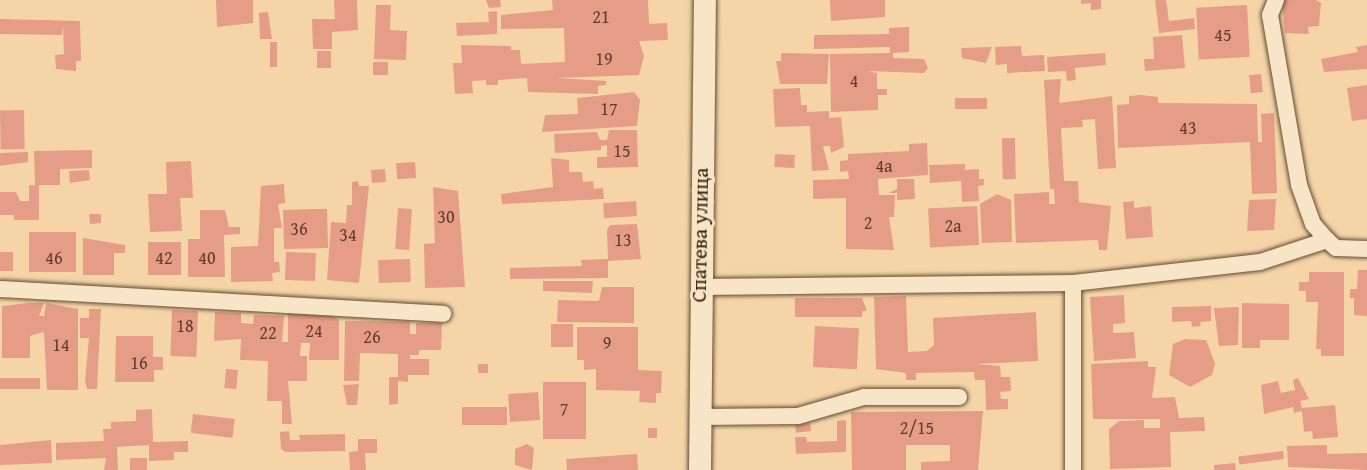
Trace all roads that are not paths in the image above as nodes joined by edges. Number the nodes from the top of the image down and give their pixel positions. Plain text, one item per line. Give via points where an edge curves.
1 (705, 0) edge
2 (1276, 0) edge
3 (1327, 240) junction
4 (1367, 249) edge
5 (1073, 283) junction
6 (699, 287) junction
7 (0, 289) edge
8 (443, 314) dead end
9 (959, 397) dead end
10 (699, 417) junction
11 (700, 470) edge
12 (1073, 470) edge

1 - 6 street, Спатева улица
2 - 3 street via 1270,15 1299,185 1313,224
3 - 4 street via 1336,248
3 - 5 street via 1260,262
5 - 6 street
5 - 12 street
6 - 10 street, Спатева улица
7 - 8 street
9 - 10 street via 864,398 798,416
10 - 11 street, Спатева улица

